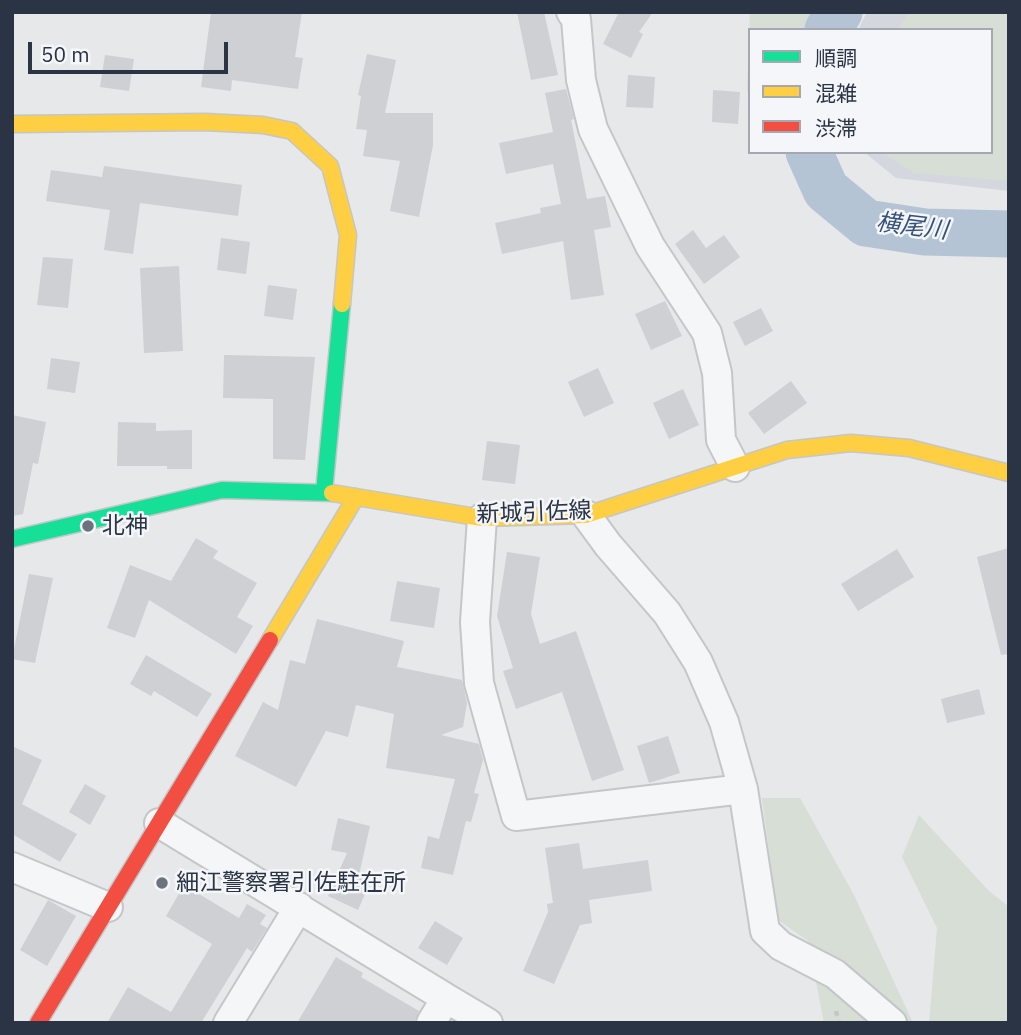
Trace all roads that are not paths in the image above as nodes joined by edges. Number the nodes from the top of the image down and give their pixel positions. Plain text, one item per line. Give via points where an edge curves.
1 (575, 15) edge
2 (12, 124) edge
3 (735, 467) junction
4 (1009, 473) edge
5 (324, 492) junction
6 (356, 497) junction
7 (586, 515) junction
8 (482, 518) junction
9 (12, 539) edge
10 (743, 789) junction
11 (159, 823) junction
12 (12, 867) edge
13 (108, 907) junction
14 (299, 907) junction
15 (446, 998) junction
16 (38, 1023) edge
17 (228, 1023) edge
18 (431, 1023) edge
19 (488, 1023) edge
20 (892, 1023) edge

1 - 3 street via 581,80 593,129 650,246 707,333 717,373 721,440
2 - 5 street via 263,125 292,131 330,166 348,235
3 - 4 street, 新城引佐線 via 786,450 851,443 909,448
3 - 7 street, 新城引佐線
5 - 6 street, 新城引佐線
5 - 9 street, 新城引佐線 via 222,490
6 - 8 street, 新城引佐線
6 - 11 street
7 - 8 street, 新城引佐線
7 - 10 street via 667,613 698,662 724,722
8 - 10 street via 475,622 479,683 516,817
10 - 20 street via 765,930 781,946 835,974
11 - 13 street
11 - 14 street
12 - 13 street
13 - 16 street
14 - 15 street
14 - 17 street
15 - 18 street
15 - 19 street

